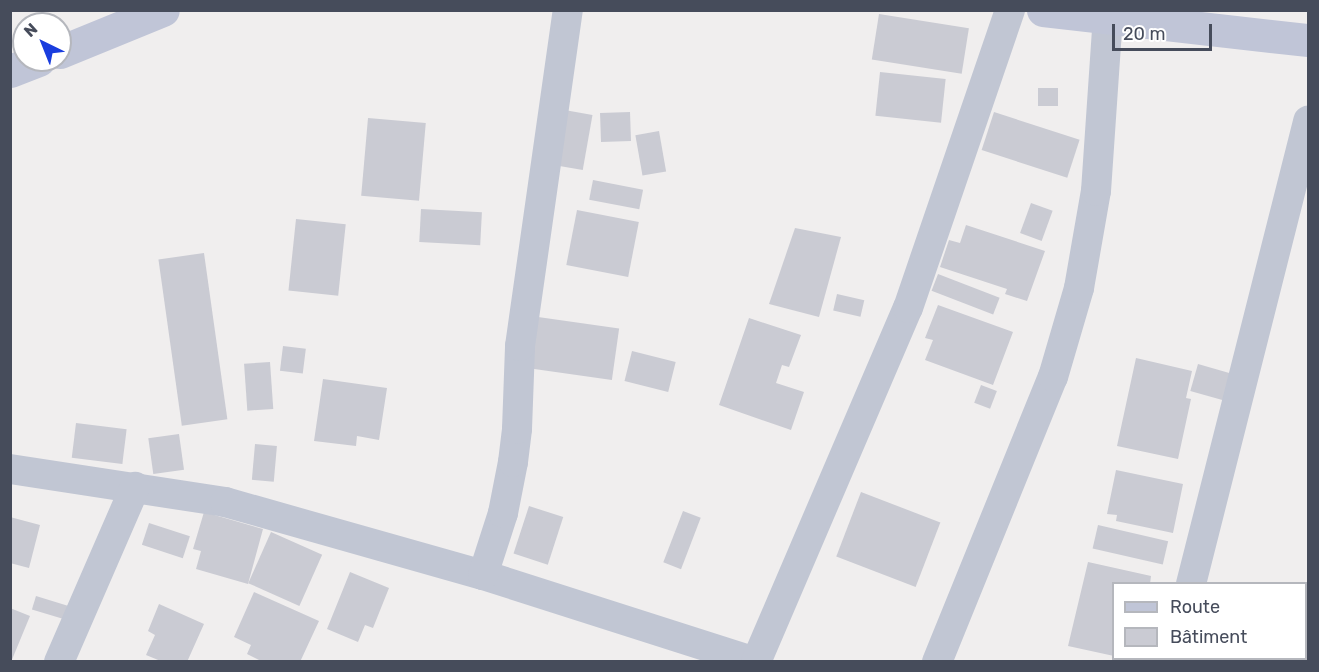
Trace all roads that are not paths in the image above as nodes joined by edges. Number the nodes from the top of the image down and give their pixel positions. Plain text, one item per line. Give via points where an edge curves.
1 (164, 10) edge
2 (568, 10) edge
3 (1010, 10) edge
4 (1043, 10) edge
5 (1108, 16) junction
6 (1308, 40) edge
7 (72, 47) edge
8 (1308, 121) edge
9 (10, 469) edge
10 (135, 487) junction
11 (483, 575) junction
12 (1192, 582) edge
13 (58, 662) edge
14 (755, 662) edge
15 (938, 662) edge

1 - 7 street
2 - 11 street via 520,346 513,462 503,513
3 - 14 street via 908,308
4 - 5 street
5 - 6 street
5 - 15 street via 1096,192 1079,288 1053,378
8 - 12 street
9 - 10 street
10 - 11 street via 225,502
10 - 13 street
11 - 14 street

